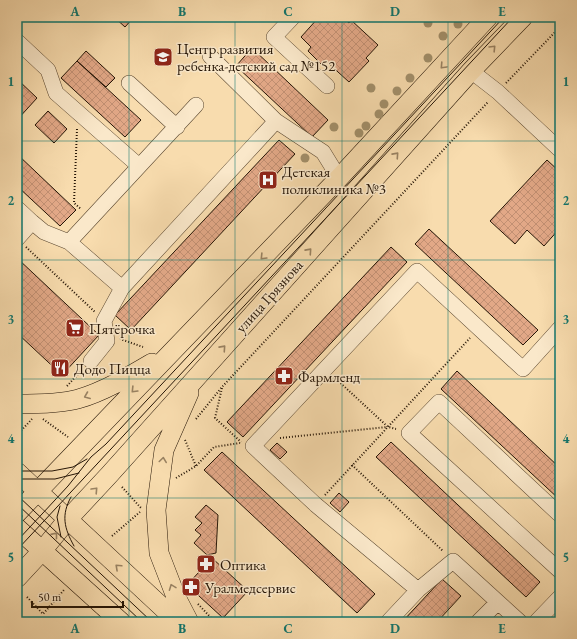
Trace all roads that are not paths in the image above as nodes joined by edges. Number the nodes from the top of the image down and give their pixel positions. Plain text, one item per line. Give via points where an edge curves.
1 (293, 17) edge
2 (488, 17) edge
3 (523, 17) edge
4 (17, 42) edge
5 (210, 56) dead end
6 (471, 71) junction
7 (128, 83) dead end
8 (328, 86) dead end
9 (196, 105) dead end
10 (276, 121) junction
11 (176, 126) junction
12 (560, 150) edge
13 (139, 166) junction
14 (339, 178) junction
15 (17, 208) edge
16 (32, 222) junction
17 (17, 239) edge
18 (69, 242) junction
19 (122, 288) junction
20 (560, 328) edge
21 (171, 352) junction
22 (91, 361) road end
23 (196, 377) junction
24 (17, 404) edge
25 (17, 472) edge
26 (37, 491) junction
27 (17, 513) edge
28 (560, 515) edge
29 (68, 519) junction
30 (17, 528) edge
31 (42, 551) junction
32 (560, 571) edge
33 (17, 578) edge
34 (418, 590) junction
35 (498, 602) junction
36 (557, 607) edge
37 (121, 622) edge
38 (178, 622) edge
39 (189, 622) edge
40 (388, 622) edge
41 (478, 622) edge
42 (520, 622) edge
43 (536, 622) edge

1 - 8 lane via 274,37
2 -> 14 main road, улица Грязнова
6 -> 3 main road, улица Грязнова
4 - 13 lane via 48,70 56,93
5 - 10 lane
6 - 12 lane via 498,92
23 -> 6 main road, улица Грязнова
7 - 11 lane
9 - 11 lane
10 - 14 lane via 322,152
10 - 19 lane
11 - 13 lane
13 - 18 lane
14 -> 21 main road, улица Грязнова
15 - 16 lane
16 - 17 lane
16 - 18 lane via 44,232
18 - 19 lane
19 - 22 lane via 104,321 107,341
20 - 34 lane via 523,369 417,271 253,446 316,505
21 -> 24 main road via 117,383 78,399
21 -> 26 main road, улица Грязнова
29 -> 23 main road, улица Грязнова
39 -> 23 main road via 159,553 156,510 164,450
25 - 26 main road
26 - 27 main road, улица Грязнова
26 - 29 main road
28 - 32 lane via 439,402 409,434
31 -> 29 main road, улица Грязнова
38 -> 29 main road
30 - 31 main road
31 - 33 main road, улица Грязнова
31 - 37 main road
34 - 35 lane via 453,560
34 - 40 lane
35 - 41 lane
35 - 42 lane
36 - 43 lane

